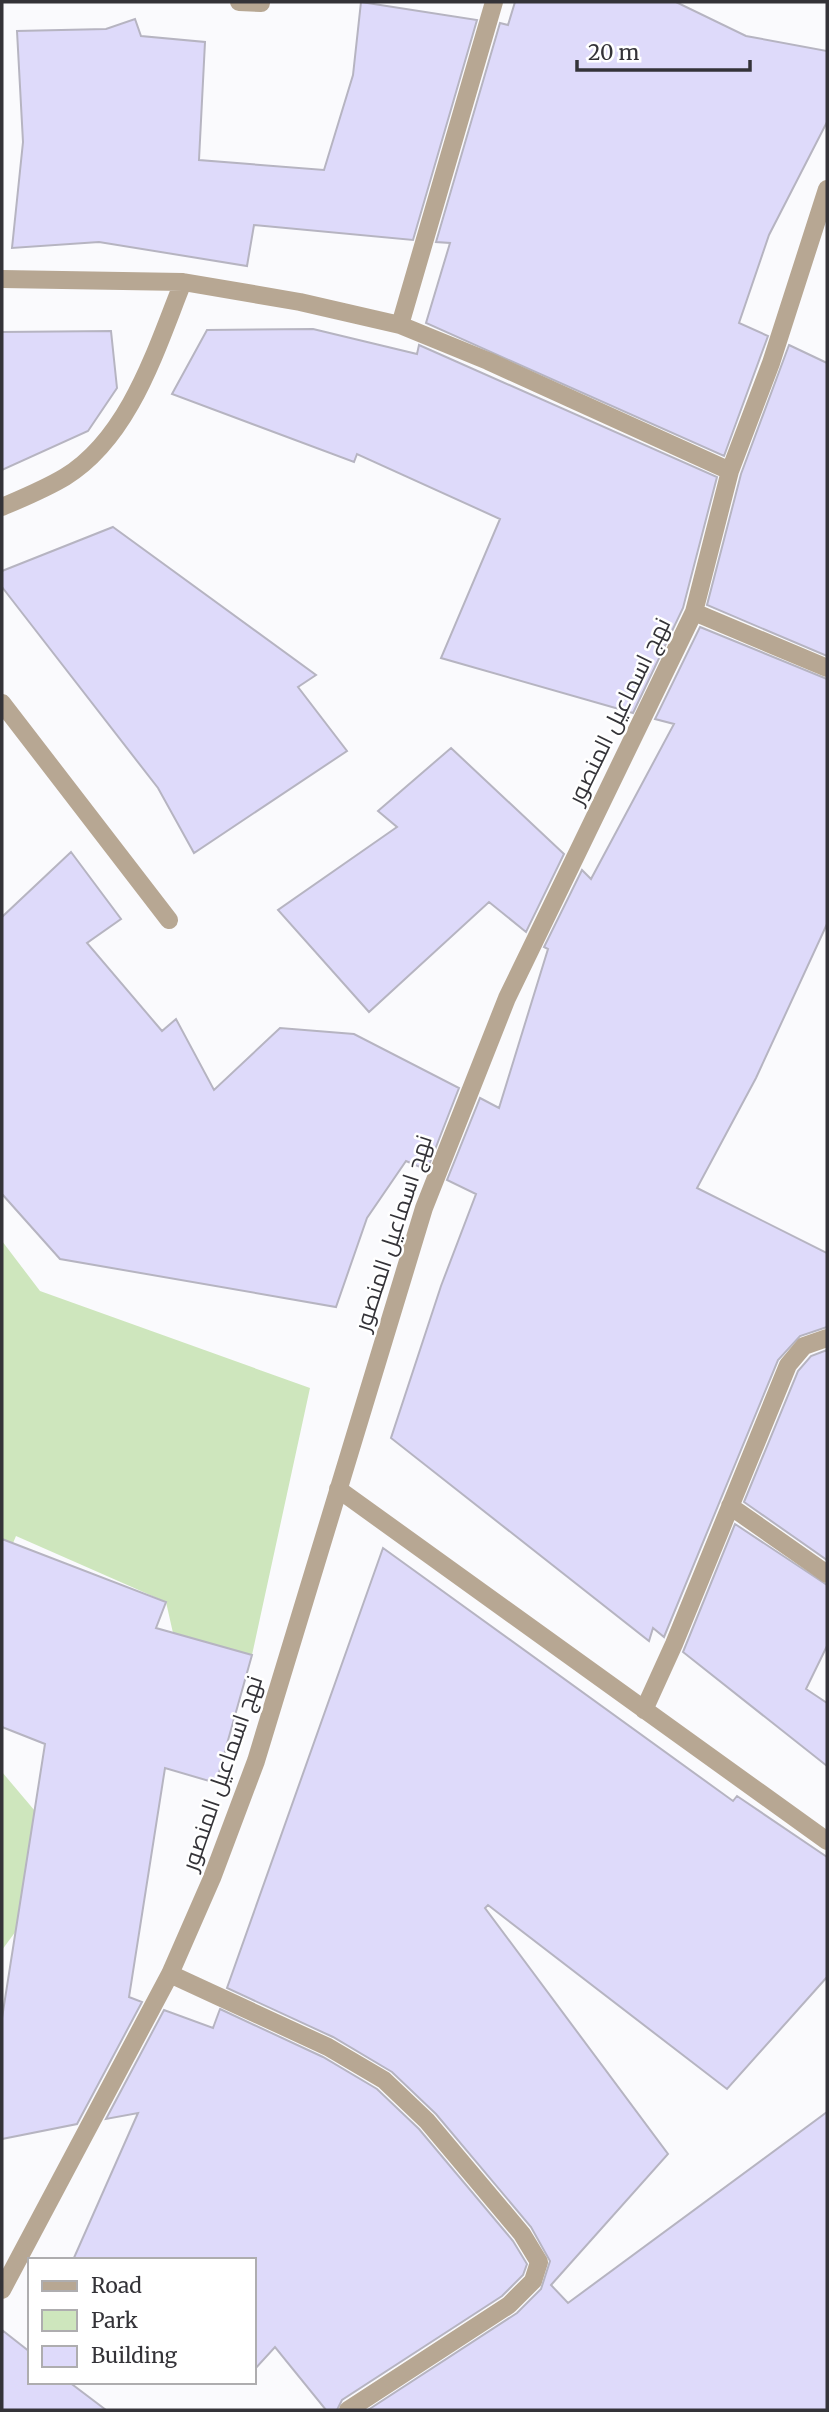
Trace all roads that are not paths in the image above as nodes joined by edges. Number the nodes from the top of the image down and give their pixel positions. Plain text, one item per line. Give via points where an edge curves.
1 (239, 2) edge
2 (494, 2) edge
3 (261, 3) edge
4 (827, 189) edge
5 (2, 279) edge
6 (183, 282) junction
7 (400, 325) junction
8 (730, 471) junction
9 (2, 507) edge
10 (694, 612) junction
11 (827, 668) edge
12 (2, 703) edge
13 (169, 920) dead end
14 (827, 1338) edge
15 (338, 1489) junction
16 (730, 1506) junction
17 (827, 1574) edge
18 (644, 1710) junction
19 (827, 1841) edge
20 (170, 1974) junction
21 (2, 2290) edge
22 (348, 2410) edge

1 - 3 street
2 - 7 street
4 - 8 street, نهج اسماعيل المنصور via 771,363
5 - 6 street
6 - 7 street
6 - 9 street via 148,368 106,441 66,477
7 - 8 street
8 - 10 street, نهج اسماعيل المنصور
10 - 11 street
10 - 15 street, نهج اسماعيل المنصور via 538,930 478,1065 424,1208
12 - 13 street
14 - 16 street via 804,1346 788,1364
15 - 18 street
15 - 20 street, نهج اسماعيل المنصور via 256,1760
16 - 17 street
16 - 18 street
18 - 19 street
20 - 21 street, نهج اسماعيل المنصور
20 - 22 street via 328,2047 384,2080 427,2121 522,2234 539,2262 533,2281 509,2305

